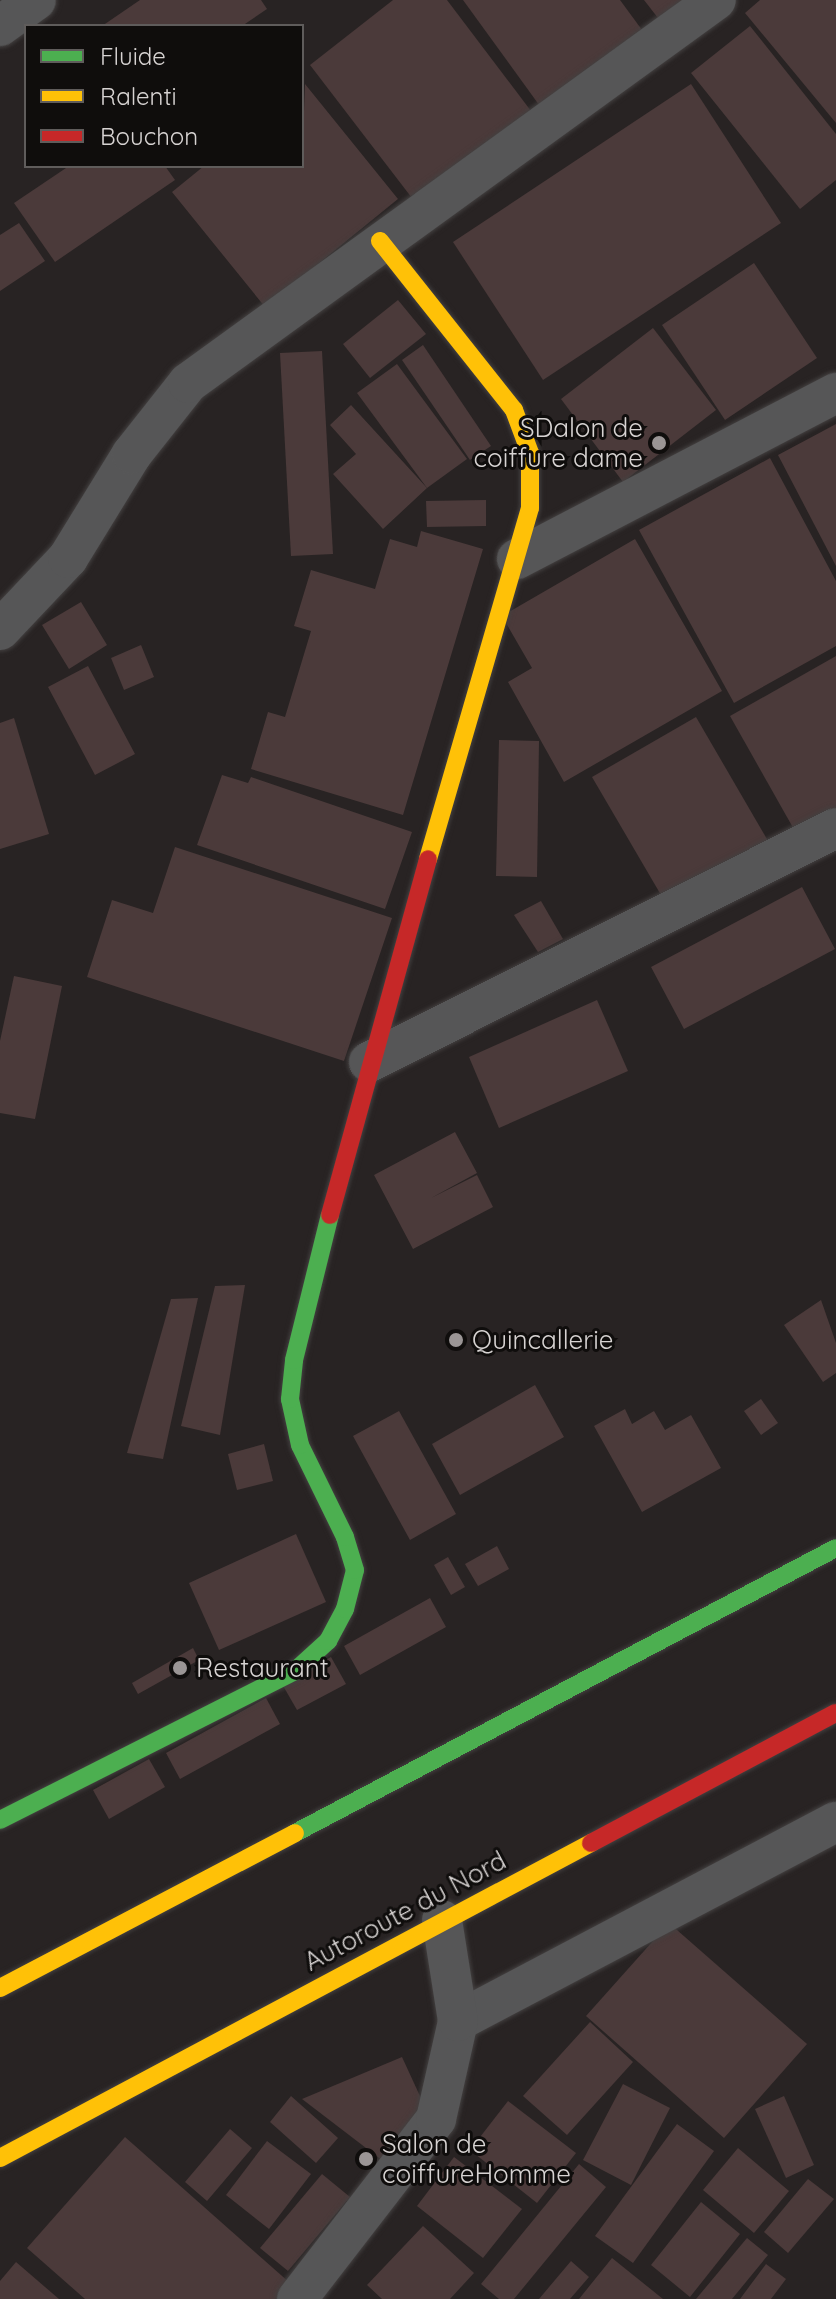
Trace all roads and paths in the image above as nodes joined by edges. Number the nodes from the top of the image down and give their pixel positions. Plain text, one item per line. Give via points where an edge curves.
1 (36, 0) edge
2 (716, 0) edge
3 (0, 26) edge
4 (380, 241) junction
5 (836, 393) edge
6 (517, 559) junction
7 (0, 630) edge
8 (836, 828) edge
9 (369, 1062) junction
10 (836, 1548) edge
11 (836, 1713) edge
12 (0, 1820) edge
13 (836, 1822) edge
14 (442, 1920) junction
15 (0, 1988) edge
16 (458, 2021) junction
17 (0, 2158) edge
18 (297, 2299) edge

1 - 3 street
2 - 4 street
4 - 6 main road via 514,410 530,453 530,508
4 - 7 street via 188,383 132,454 68,558
5 - 6 street
6 - 9 main road
8 - 9 street
9 - 12 main road via 294,1360 290,1399 300,1445 345,1537 355,1570 345,1609 328,1641 295,1671
10 - 15 main road
11 - 14 main road, Autoroute du Nord
13 - 16 street
14 - 16 street
14 - 17 main road, Autoroute du Nord
16 - 18 street via 436,2119

